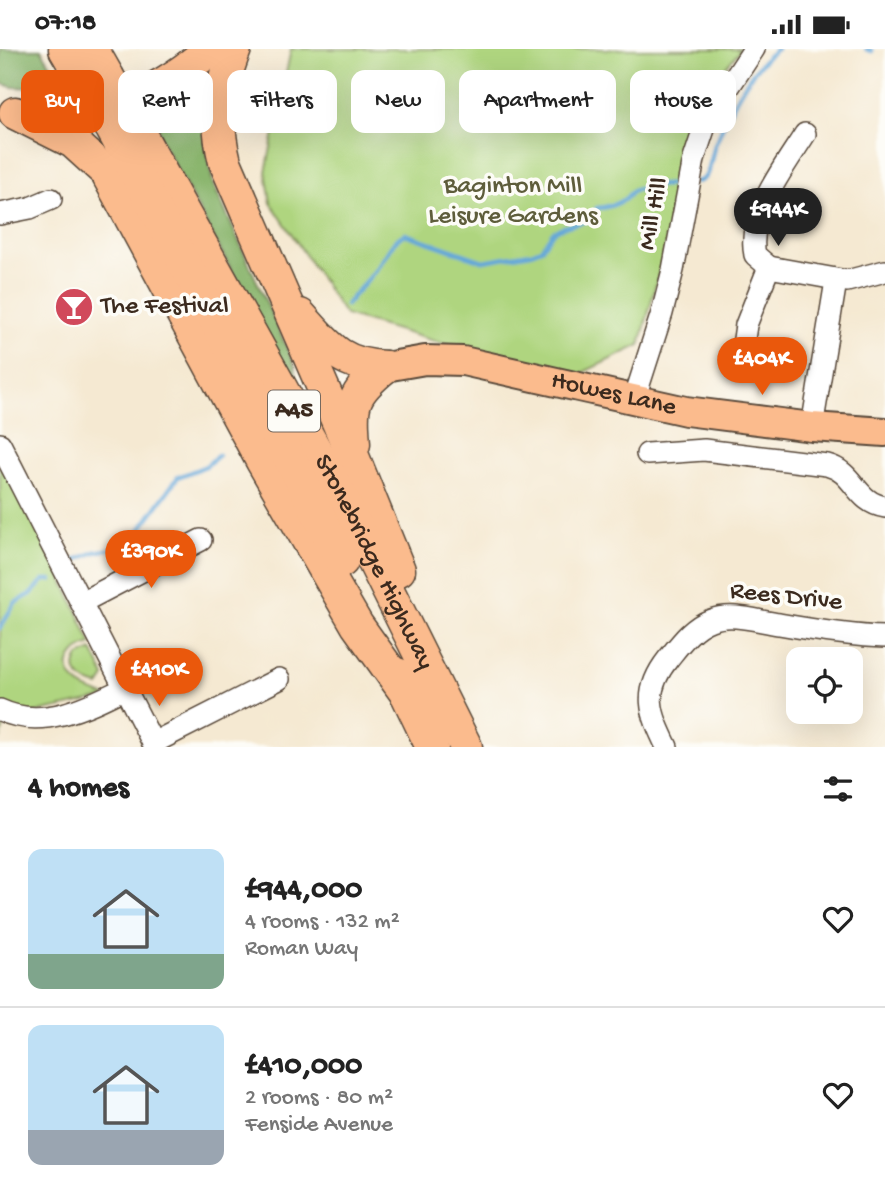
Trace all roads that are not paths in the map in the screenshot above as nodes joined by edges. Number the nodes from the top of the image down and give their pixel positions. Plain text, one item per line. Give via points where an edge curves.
1 (65, 49) edge
2 (92, 49) edge
3 (210, 49) edge
4 (235, 49) edge
5 (754, 49) edge
6 (86, 70) edge
7 (96, 70) edge
8 (104, 92) edge
9 (7, 112) edge
10 (118, 116) edge
11 (127, 133) edge
12 (128, 133) edge
13 (805, 134) dead end
14 (51, 199) dead end
15 (0, 214) edge
16 (769, 267) junction
17 (885, 271) edge
18 (836, 281) junction
19 (282, 297) junction
20 (742, 353) dead end
21 (385, 367) junction
22 (634, 400) junction
23 (812, 427) junction
24 (885, 432) edge
25 (0, 444) edge
26 (647, 454) dead end
27 (354, 459) junction
28 (885, 507) edge
29 (201, 540) dead end
30 (82, 602) junction
31 (885, 637) edge
32 (279, 679) dead end
33 (125, 688) junction
34 (405, 692) junction
35 (446, 706) junction
36 (0, 710) edge
37 (154, 745) edge
38 (432, 747) edge
39 (466, 747) edge
40 (667, 747) edge

1 - 6 highway, Stonebridge Highway / A45
2 - 7 highway, Stonebridge Highway / A45
3 - 9 highway via 169,80 116,106 52,115
4 - 19 highway, A45 via 220,93 220,141
5 - 22 street, Mill Hill via 707,120 694,159 665,303
8 - 10 highway, Stonebridge Highway / A45, bridge
9 - 34 highway via 73,142 106,172 268,473 357,625
11 - 34 highway, Stonebridge Highway / A45
12 - 35 highway, Stonebridge Highway / A45 via 340,494
13 - 16 street via 773,186 753,232 755,255
14 - 15 street
16 - 18 street
16 - 20 street via 746,324
17 - 18 street
18 - 23 street
19 - 21 highway via 338,355
19 - 27 highway, A45
21 - 22 main road, Howes Lane via 425,360 463,361
21 - 27 highway via 354,405
22 - 23 main road, Howes Lane via 732,419
23 - 24 main road, Howes Lane
25 - 30 street
26 - 28 street via 704,450 827,465 842,471 869,502
27 - 35 highway, A45 via 426,638
29 - 30 street
30 - 33 street
31 - 40 street, Rees Drive via 733,617 702,624 685,638 654,680 650,703
32 - 37 street
33 - 36 street via 62,714 28,717
33 - 37 street
34 - 38 highway, Stonebridge Highway / A45
35 - 39 highway, Stonebridge Highway / A45

